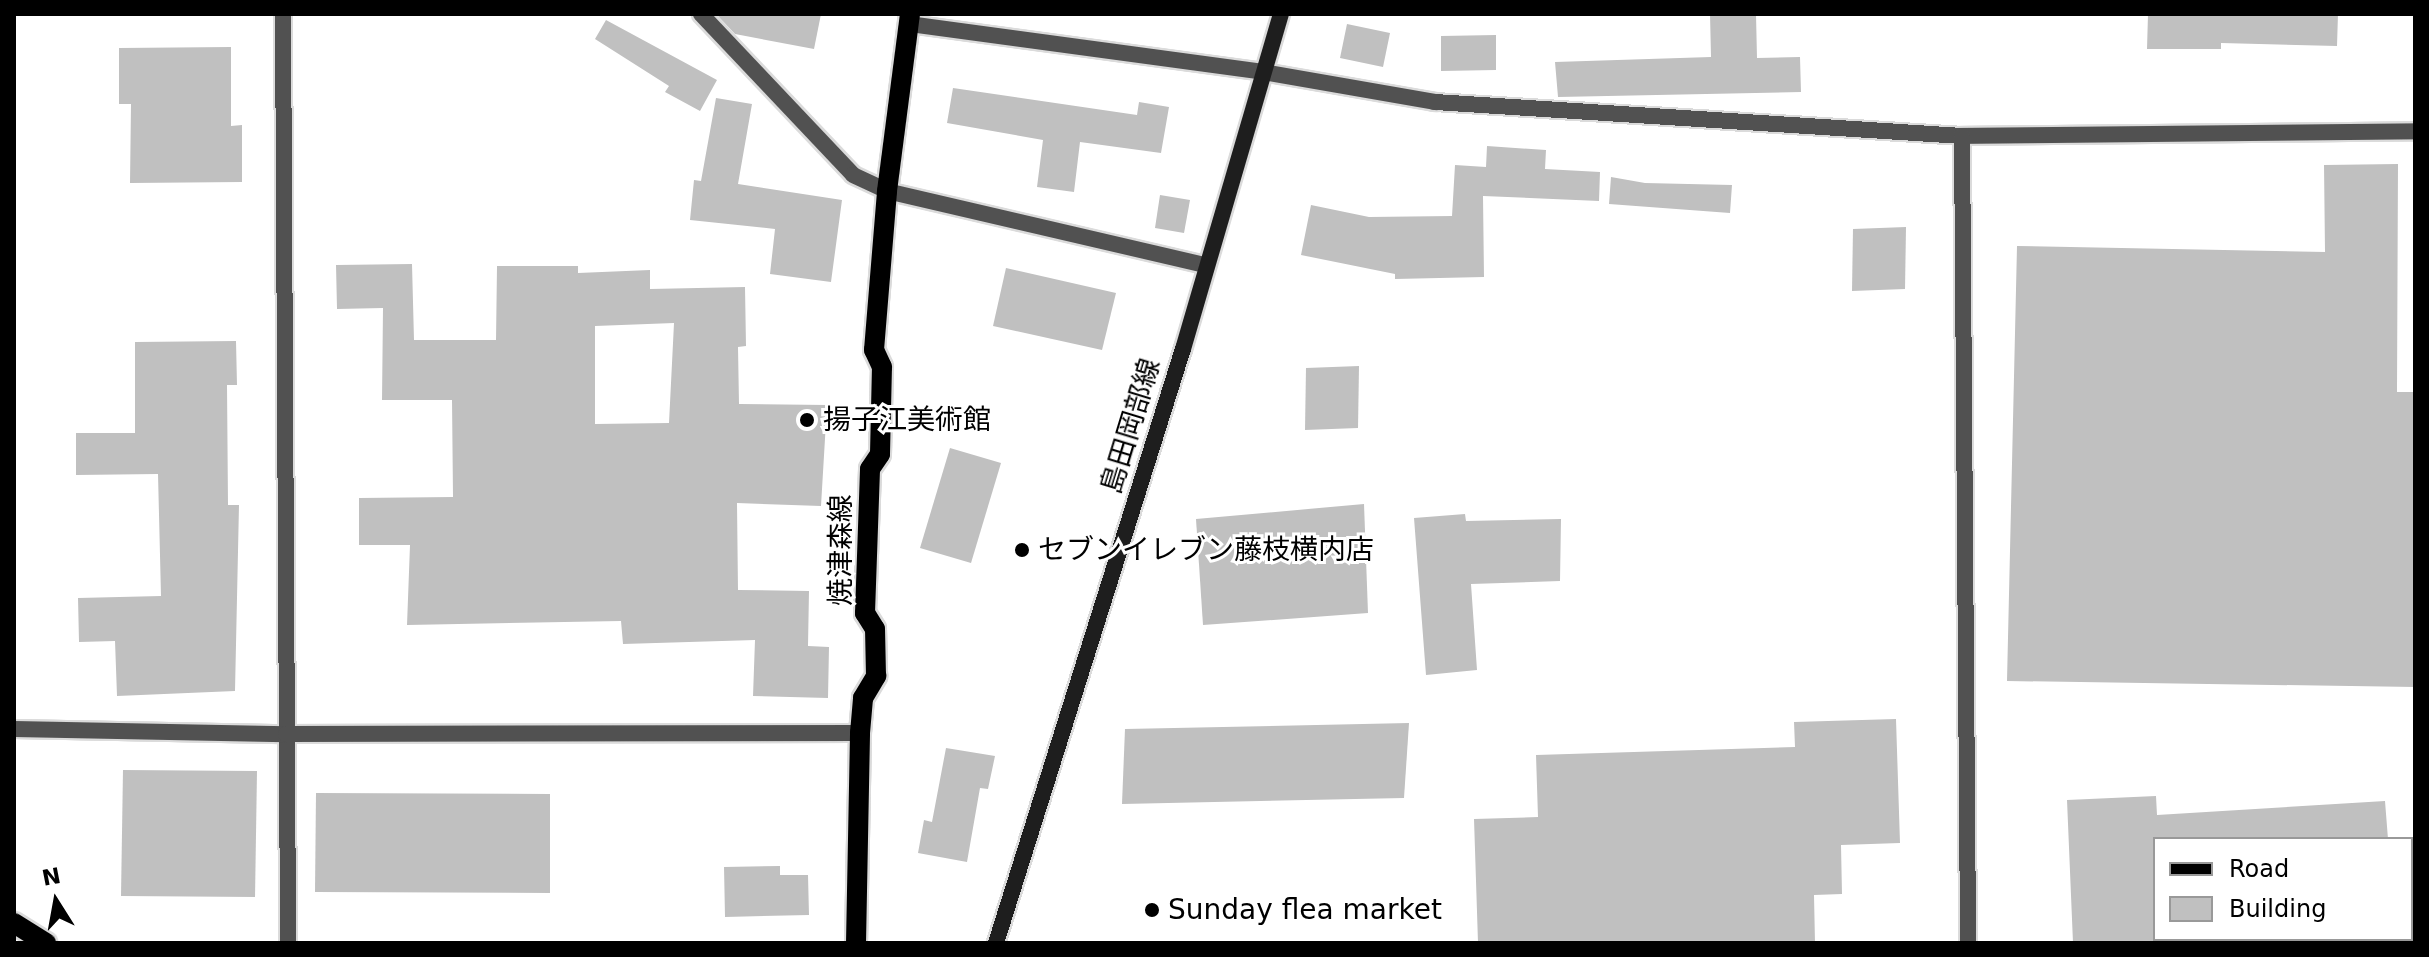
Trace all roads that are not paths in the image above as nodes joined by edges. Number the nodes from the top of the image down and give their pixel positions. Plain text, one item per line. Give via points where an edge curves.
1 (283, 14) edge
2 (701, 14) edge
3 (1281, 14) edge
4 (910, 19) edge
5 (1263, 72) junction
6 (2415, 131) edge
7 (1962, 136) junction
8 (887, 191) junction
9 (1206, 265) junction
10 (14, 729) edge
11 (860, 733) junction
12 (286, 734) junction
13 (14, 923) edge
14 (46, 943) edge
15 (288, 943) edge
16 (856, 943) edge
17 (996, 943) edge
18 (1968, 943) edge

1 - 12 street
2 - 8 street via 853,175
3 - 5 main road, 島田岡部線
4 - 5 street
4 - 8 main road, 焼津森線
5 - 7 street via 1435,102
5 - 9 main road, 島田岡部線
6 - 7 street
7 - 18 street
8 - 9 street
8 - 11 main road, 焼津森線 via 874,350 882,367 880,454 870,469 865,613 875,629 876,676 863,698
9 - 17 main road, 島田岡部線
10 - 12 street
11 - 12 street
11 - 16 main road, 焼津森線
12 - 15 street
13 - 14 main road

